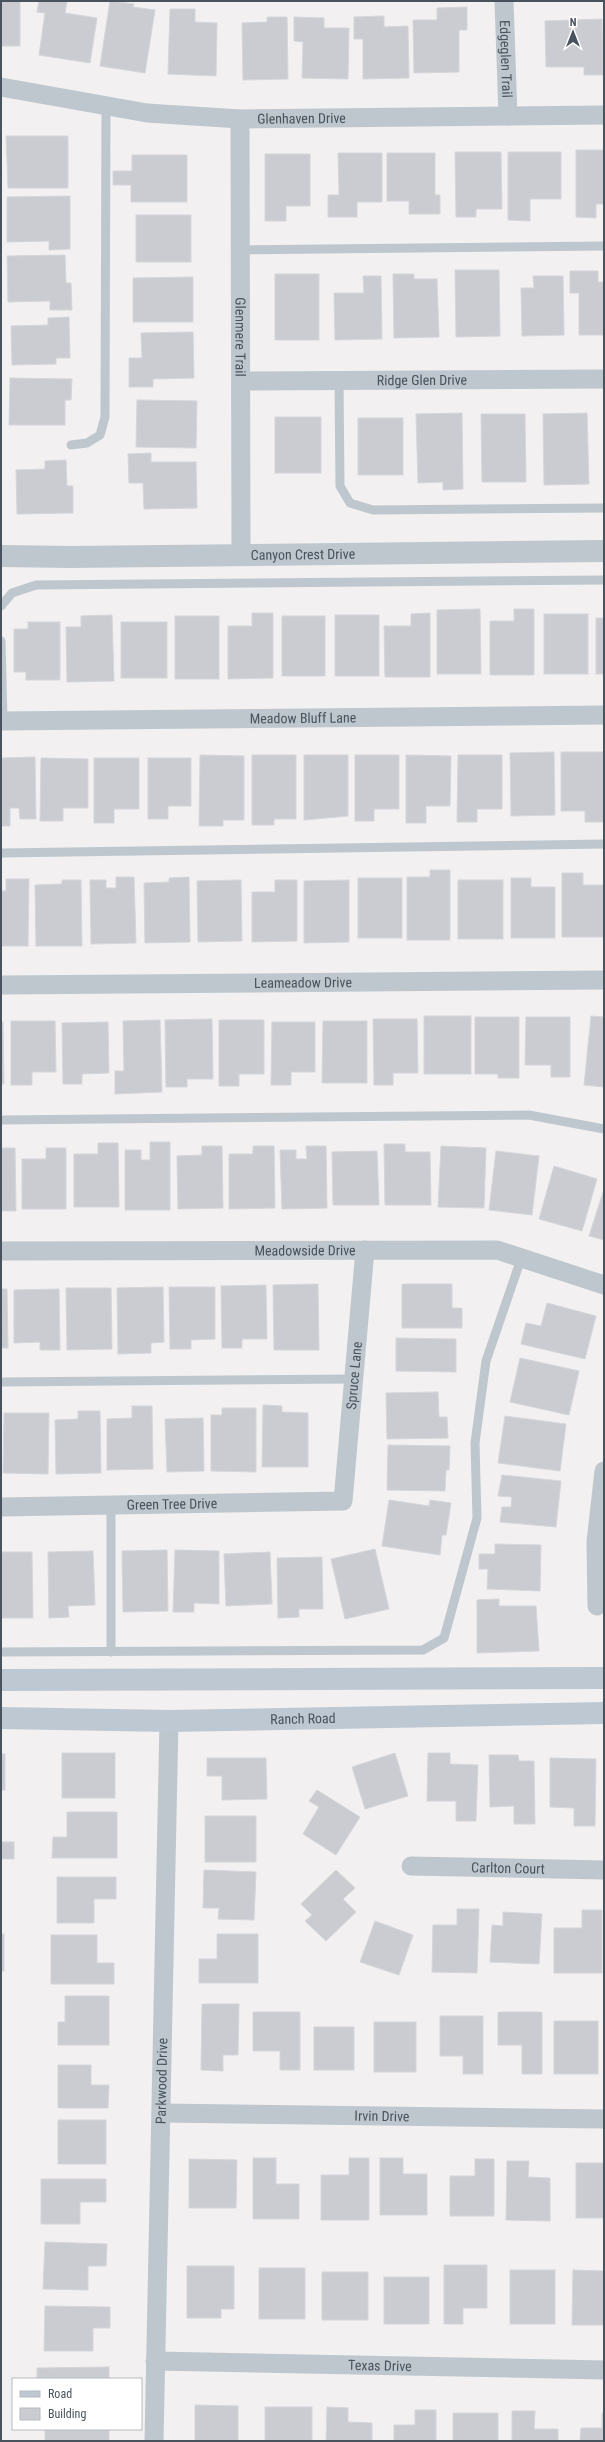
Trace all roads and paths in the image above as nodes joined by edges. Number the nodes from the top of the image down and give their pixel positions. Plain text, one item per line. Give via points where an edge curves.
1 (504, 1) edge
2 (1, 87) edge
3 (106, 106) junction
4 (604, 115) edge
5 (508, 116) junction
6 (240, 119) junction
7 (604, 246) edge
8 (240, 250) junction
9 (604, 379) edge
10 (240, 381) junction
11 (339, 381) junction
12 (71, 445) dead end
13 (604, 508) edge
14 (604, 551) edge
15 (240, 555) junction
16 (1, 556) edge
17 (604, 580) edge
18 (1, 606) edge
19 (1, 641) edge
20 (604, 715) edge
21 (2, 721) edge
22 (604, 844) edge
23 (1, 853) edge
24 (604, 980) edge
25 (1, 985) edge
26 (1, 1120) edge
27 (604, 1129) edge
28 (365, 1250) junction
29 (1, 1251) edge
30 (521, 1259) junction
31 (604, 1285) edge
32 (354, 1379) junction
33 (1, 1382) edge
34 (604, 1471) edge
35 (343, 1501) joint
36 (111, 1506) junction
37 (1, 1507) edge
38 (599, 1595) edge
39 (1, 1652) edge
40 (111, 1652) junction
41 (604, 1678) edge
42 (1, 1680) edge
43 (604, 1713) edge
44 (1, 1718) edge
45 (170, 1721) junction
46 (411, 1866) dead end
47 (604, 1870) edge
48 (161, 2113) junction
49 (604, 2119) edge
50 (155, 2361) junction
51 (604, 2370) edge
52 (154, 2441) edge

1 - 5 street, Edgeglen Trail
2 - 3 street, Glenhaven Drive
3 - 6 street, Glenhaven Drive via 147,113
3 - 12 lane via 105,417 100,435 87,442
4 - 5 street, Glenhaven Drive
5 - 6 street, Glenhaven Drive
6 - 8 street, Glenmere Trail
7 - 8 lane
8 - 10 street, Glenmere Trail
9 - 11 street, Ridge Glen Drive
10 - 11 street, Ridge Glen Drive
10 - 15 street, Glenmere Trail
11 - 13 lane via 340,486 350,503 373,510
14 - 15 street, Canyon Crest Drive
15 - 16 street, Canyon Crest Drive
17 - 18 lane via 36,585 12,592
19 - 21 lane
20 - 21 street, Meadow Bluff Lane
22 - 23 lane
24 - 25 street, Leameadow Drive
26 - 27 lane via 529,1115
28 - 29 street, Meadowside Drive
28 - 30 street, Meadowside Drive via 496,1250
28 - 32 street, Spruce Lane
30 - 31 street, Meadowside Drive
30 - 40 lane via 486,1361 475,1443 477,1518 444,1638 423,1650
32 - 33 lane
32 - 35 street, Spruce Lane
34 - 38 street via 596,1542
35 - 36 street, Green Tree Drive
36 - 37 street, Green Tree Drive
36 - 40 lane
39 - 40 lane
41 - 42 main road
43 - 45 main road, Ranch Road
44 - 45 main road, Ranch Road
45 - 48 street, Parkwood Drive
46 - 47 street, Carlton Court
48 - 49 street, Irvin Drive
48 - 50 street, Parkwood Drive
50 - 51 street, Texas Drive
50 - 52 street, Parkwood Drive

